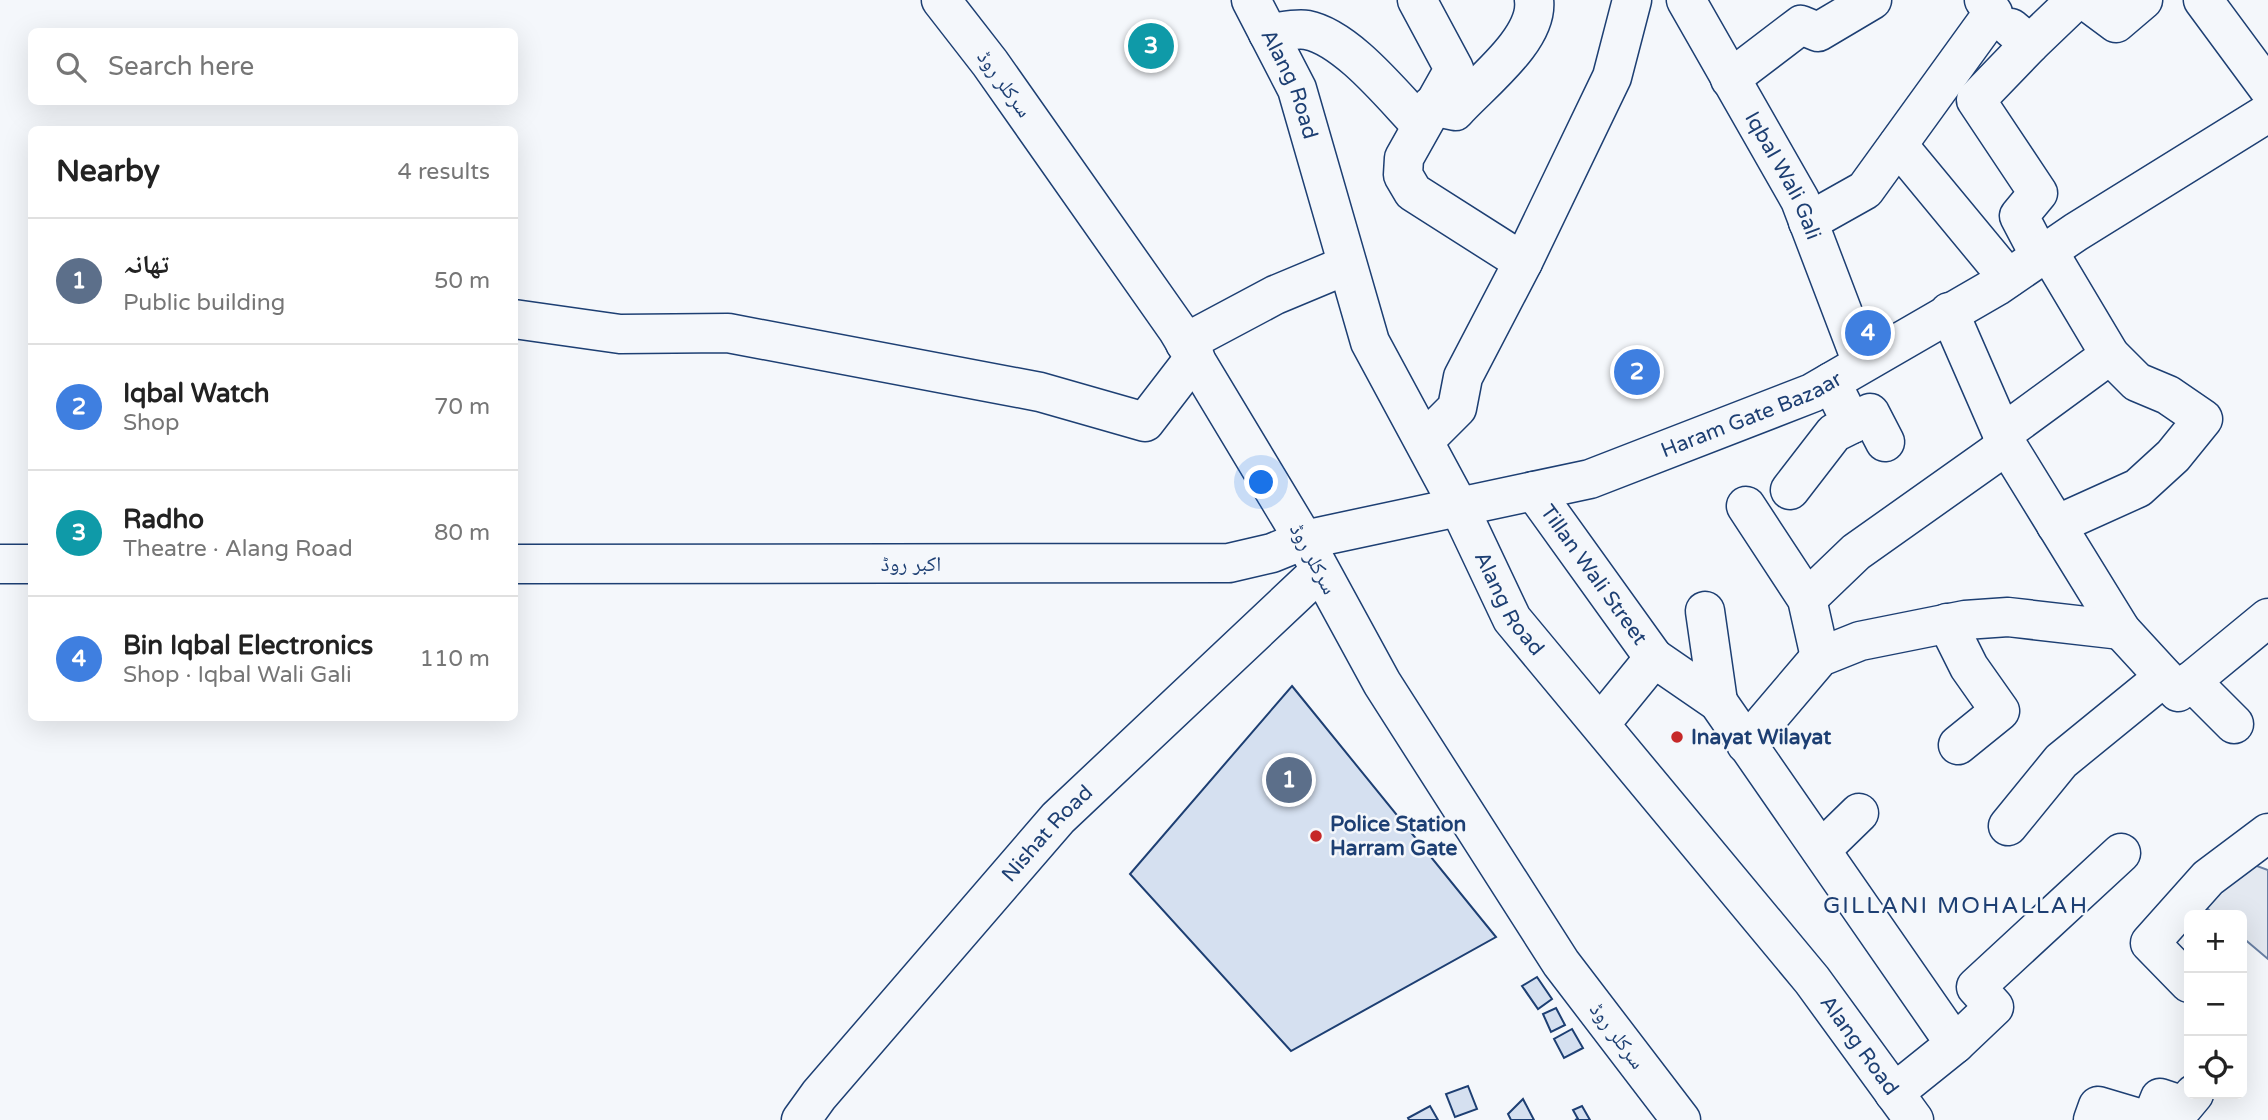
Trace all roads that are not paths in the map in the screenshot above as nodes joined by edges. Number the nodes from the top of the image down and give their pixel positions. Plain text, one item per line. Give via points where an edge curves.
1 (941, 0) edge
2 (1251, 0) edge
3 (1417, 0) edge
4 (1534, 0) edge
5 (1632, 0) edge
6 (1686, 0) edge
7 (1872, 0) edge
8 (2143, 0) edge
9 (2203, 0) edge
10 (2085, 1) edge
11 (1988, 6) edge
12 (1800, 12) edge
13 (1268, 33) junction
14 (2030, 44) junction
15 (1730, 79) junction
16 (2268, 88) edge
17 (2268, 113) edge
18 (1426, 115) junction
19 (1898, 145) junction
20 (1808, 222) junction
21 (2044, 254) junction
22 (1523, 262) junction
23 (1347, 265) junction
24 (2007, 278) junction
25 (1950, 312) junction
26 (518, 320) edge
27 (1190, 350) junction
28 (2110, 355) junction
29 (1846, 372) junction
30 (1852, 424) junction
31 (2005, 440) junction
32 (1424, 441) junction
33 (1885, 442) dead end
34 (1790, 490) dead end
35 (1534, 491) junction
36 (1746, 506) dead end
37 (1459, 507) junction
38 (2056, 526) junction
39 (1311, 556) junction
40 (0, 564) edge
41 (28, 564) edge
42 (518, 564) edge
43 (1807, 599) junction
44 (1705, 611) dead end
45 (2268, 618) edge
46 (1947, 623) junction
47 (2121, 630) junction
48 (1820, 657) junction
49 (1654, 658) junction
50 (2177, 679) junction
51 (1718, 702) junction
52 (1601, 723) junction
53 (2234, 724) dead end
54 (1746, 744) junction
55 (1958, 745) dead end
56 (1859, 813) dead end
57 (2008, 825) dead end
58 (2268, 833) edge
59 (1821, 850) junction
60 (2121, 853) dead end
61 (2184, 978) edge
62 (1955, 1044) junction
63 (2190, 1099) edge
64 (1904, 1106) edge
65 (802, 1120) edge
66 (1681, 1120) edge
67 (2093, 1120) edge
68 (2145, 1120) edge
69 (2151, 1120) edge

1 - 27 street, سرکلر روڈ via 998,74
2 - 13 street, Alang Road
3 - 18 street via 1454,69
4 - 18 street via 1535,11 1518,47 1455,111
5 - 22 street via 1612,77
6 - 15 street, Iqbal Wali Gali
7 - 12 street via 1818,32
8 - 10 street via 2116,23
9 - 16 street
10 - 14 street
11 - 14 street
11 - 19 street
12 - 15 street
13 - 18 street via 1306,30 1331,41
13 - 23 street, Alang Road via 1297,89
14 - 21 street via 1976,100 2038,193 2019,216
15 - 20 street, Iqbal Wali Gali via 1800,200
17 - 21 street, Haram Gate Bazaar
18 - 22 street via 1404,158 1403,175 1413,192
19 - 20 street via 1865,190
19 - 24 street
20 - 29 street, Iqbal Wali Gali
21 - 24 street, Haram Gate Bazaar
21 - 28 street
22 - 32 street via 1462,377 1457,408
23 - 27 street via 1275,295
23 - 32 street, Alang Road via 1370,342
24 - 25 street, Haram Gate Bazaar
25 - 29 street, Haram Gate Bazaar
25 - 31 street
26 - 27 street via 620,334 728,333 1040,392 1145,422
27 - 39 street, سرکلر روڈ
28 - 31 street
28 - 38 street via 2137,382 2168,395 2203,419 2173,457 2138,488
29 - 30 street, Iqbal Wali Gali
29 - 35 street, Haram Gate Bazaar via 1812,393 1590,479
30 - 33 street via 1870,413
30 - 34 street via 1834,433
31 - 38 street
31 - 43 street via 1856,552
32 - 37 street, Alang Road
35 - 37 street, Haram Gate Bazaar
35 - 49 street, Tillan Wali Street
36 - 43 street
37 - 39 street, اکبر روڈ
37 - 52 street, Alang Road via 1512,619
38 - 47 street
39 - 42 street, اکبر روڈ via 1272,553 1230,563
39 - 65 street, Nishat Road via 1058,818
39 - 66 street, سرکلر روڈ via 1382,682 1561,964
40 - 41 street
43 - 48 street
44 - 51 street
45 - 50 street
46 - 47 street via 2008,617
46 - 48 street via 1860,641
46 - 55 street via 1969,667 2000,711
47 - 50 street
48 - 54 street
49 - 51 street, Tillan Wali Street
49 - 52 street, Tillan Wali Street
50 - 53 street
50 - 57 street via 2062,761
51 - 54 street, Tillan Wali Street
52 - 64 street, Alang Road via 1812,980
54 - 59 street, Tillan Wali Street
56 - 59 street
58 - 61 street via 2208,878 2150,943
59 - 62 street, Tillan Wali Street
60 - 62 street via 1976,988 1994,1007
62 - 64 street
63 - 69 street via 2184,1106 2160,1098
67 - 68 street via 2098,1106

